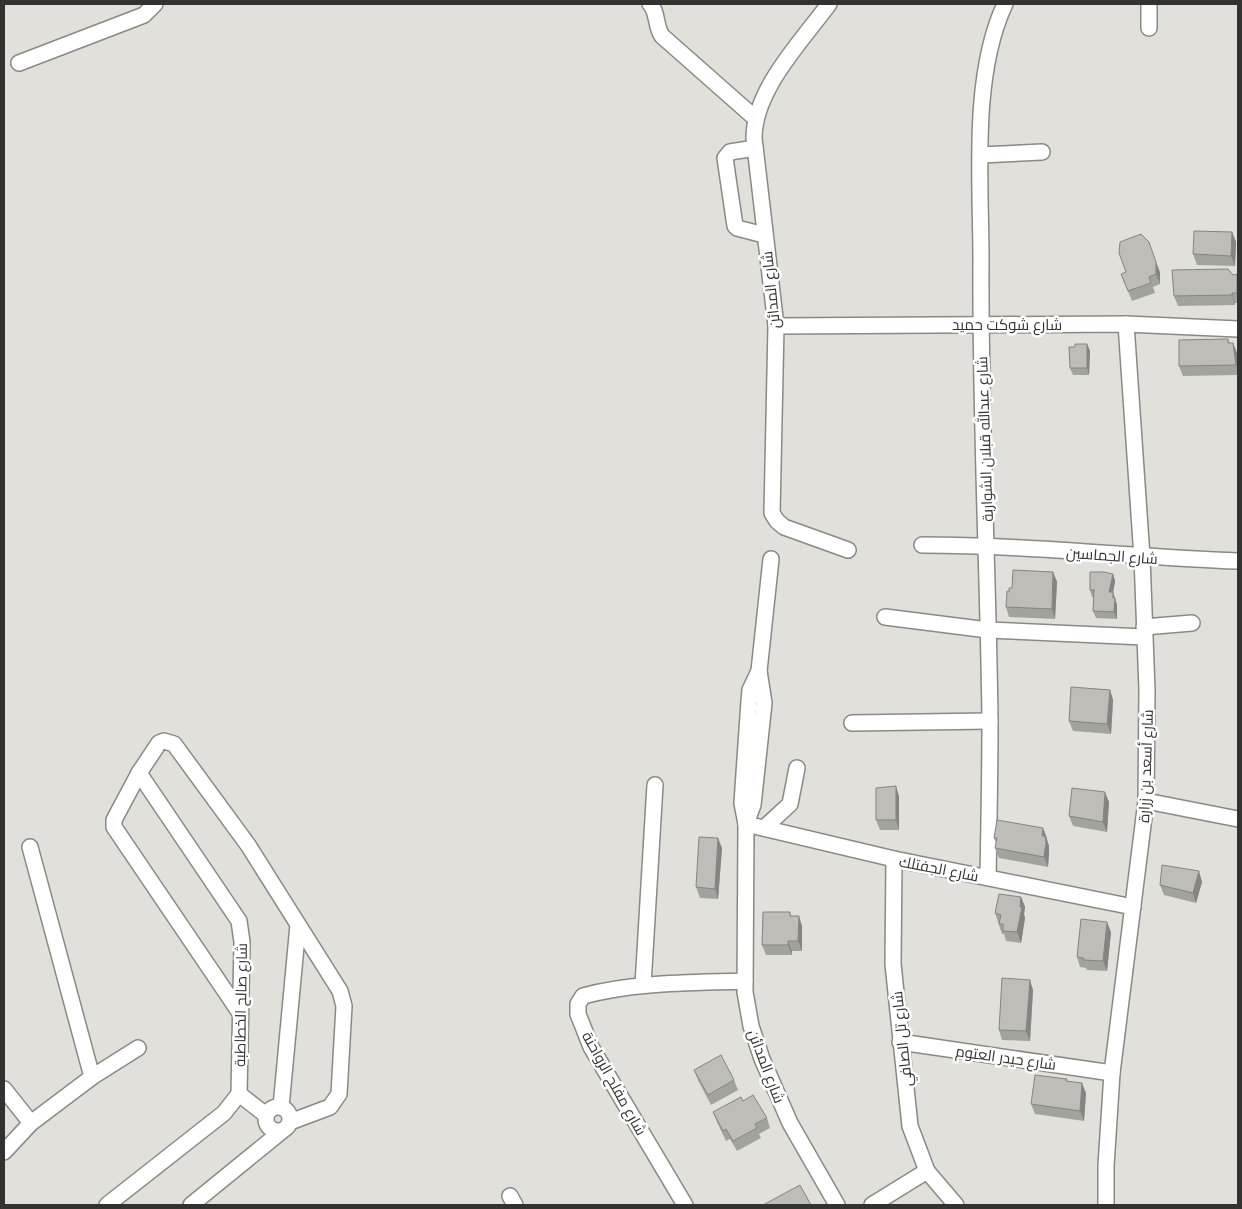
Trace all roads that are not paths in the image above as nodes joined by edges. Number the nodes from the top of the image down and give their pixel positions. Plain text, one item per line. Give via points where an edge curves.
1 (156, 4) edge
2 (650, 4) edge
3 (829, 4) edge
4 (1005, 4) edge
5 (1149, 4) edge
6 (1150, 28) dead end
7 (19, 63) dead end
8 (755, 118) junction
9 (755, 148) junction
10 (1042, 152) dead end
11 (981, 156) junction
12 (764, 235) junction
13 (981, 324) junction
14 (1126, 324) junction
15 (776, 326) junction
16 (1238, 329) edge
17 (922, 545) dead end
18 (986, 545) junction
19 (848, 550) dead end
20 (1142, 557) junction
21 (771, 559) dead end
22 (1238, 562) edge
23 (885, 618) dead end
24 (1192, 623) dead end
25 (988, 630) junction
26 (1144, 632) junction
27 (990, 721) junction
28 (852, 723) dead end
29 (797, 768) dead end
30 (139, 773) junction
31 (655, 785) dead end
32 (1146, 801) junction
33 (1238, 819) edge
34 (746, 824) junction
35 (764, 828) junction
36 (30, 847) dead end
37 (894, 859) junction
38 (988, 877) junction
39 (1133, 907) junction
40 (298, 925) junction
41 (745, 981) junction
42 (643, 985) junction
43 (240, 1013) junction
44 (900, 1042) junction
45 (138, 1048) dead end
46 (1112, 1072) junction
47 (92, 1077) junction
48 (4, 1089) edge
49 (239, 1094) junction
50 (281, 1107) junction
51 (266, 1115) junction
52 (31, 1122) junction
53 (286, 1126) junction
54 (4, 1152) edge
55 (927, 1171) junction
56 (107, 1205) edge
57 (191, 1205) edge
58 (685, 1205) edge
59 (837, 1205) edge
60 (872, 1205) edge
61 (956, 1205) edge
62 (1106, 1205) edge

1 - 7 street via 144,15
2 - 8 street via 662,36
3 - 8 street, شارع المدائن via 768,88
4 - 11 street, شارع عبدالله قبلان الشواربة via 988,54
5 - 6 street
8 - 9 street, شارع المدائن
9 - 12 street, شارع المدائن
9 - 12 street via 730,152 725,158 735,226
10 - 11 street
11 - 13 street, شارع عبدالله قبلان الشواربة
12 - 15 street, شارع المدائن
13 - 14 street, شارع شوكت حميد
13 - 15 street, شارع شوكت حميد
13 - 18 street, شارع عبدالله قبلان الشواربة
14 - 16 street, شارع شوكت حميد
14 - 20 street, شارع أسعد بن زرارة
15 - 19 street, شارع المدائن via 772,513 784,527
17 - 18 street, شارع الجماسين
18 - 20 street, شارع الجماسين
18 - 25 street, شارع عبدالله قبلان الشواربة
20 - 22 street, شارع الجماسين
20 - 26 street, شارع أسعد بن زرارة
21 - 34 street, شارع المدائن via 759,670 764,703 753,805
23 - 25 street
24 - 26 street
25 - 26 street
25 - 27 street, شارع عبدالله قبلان الشواربة
26 - 32 street, شارع أسعد بن زرارة
27 - 28 street
27 - 38 street, شارع عبدالله قبلان الشواربة
29 - 35 street via 790,804
30 - 40 street via 160,744 167,741 174,744 248,846
30 - 43 street, شارع صالح الخطاطبة via 239,921 242,942
30 - 43 street via 114,820 115,830
31 - 42 street
32 - 33 street
32 - 39 street, شارع أسعد بن زرارة
34 - 35 street, شارع الجفتلك
34 - 41 street, شارع المدائن
35 - 37 street, شارع الجفتلك
36 - 47 street
37 - 38 street, شارع الجفتلك
37 - 44 street, شارع تل الصافي via 893,964
38 - 39 street, شارع الجفتلك
39 - 46 street, شارع أسعد بن زرارة
40 - 50 street
40 - 53 street via 340,991 344,1006 339,1094 330,1106
41 - 42 street, شارع مفلح الرواحنة
41 - 59 street, شارع المدائن via 747,1005 762,1059 790,1123
42 - 58 street, شارع مفلح الرواحنة via 583,996 578,1004 578,1014 591,1047
43 - 49 street, شارع صالح الخطاطبة
44 - 46 street, شارع حيدر العتوم
44 - 55 street, شارع تل الصافي via 910,1126
45 - 47 street
46 - 62 street, شارع أسعد بن زرارة
47 - 52 street
48 - 52 street
49 - 51 street
49 - 56 street via 224,1114
50 - 51 street via 275,1107
50 - 53 street via 288,1113
51 - 53 street via 270,1128
52 - 54 street
53 - 57 street
55 - 60 street
55 - 61 street, شارع تل الصافي

